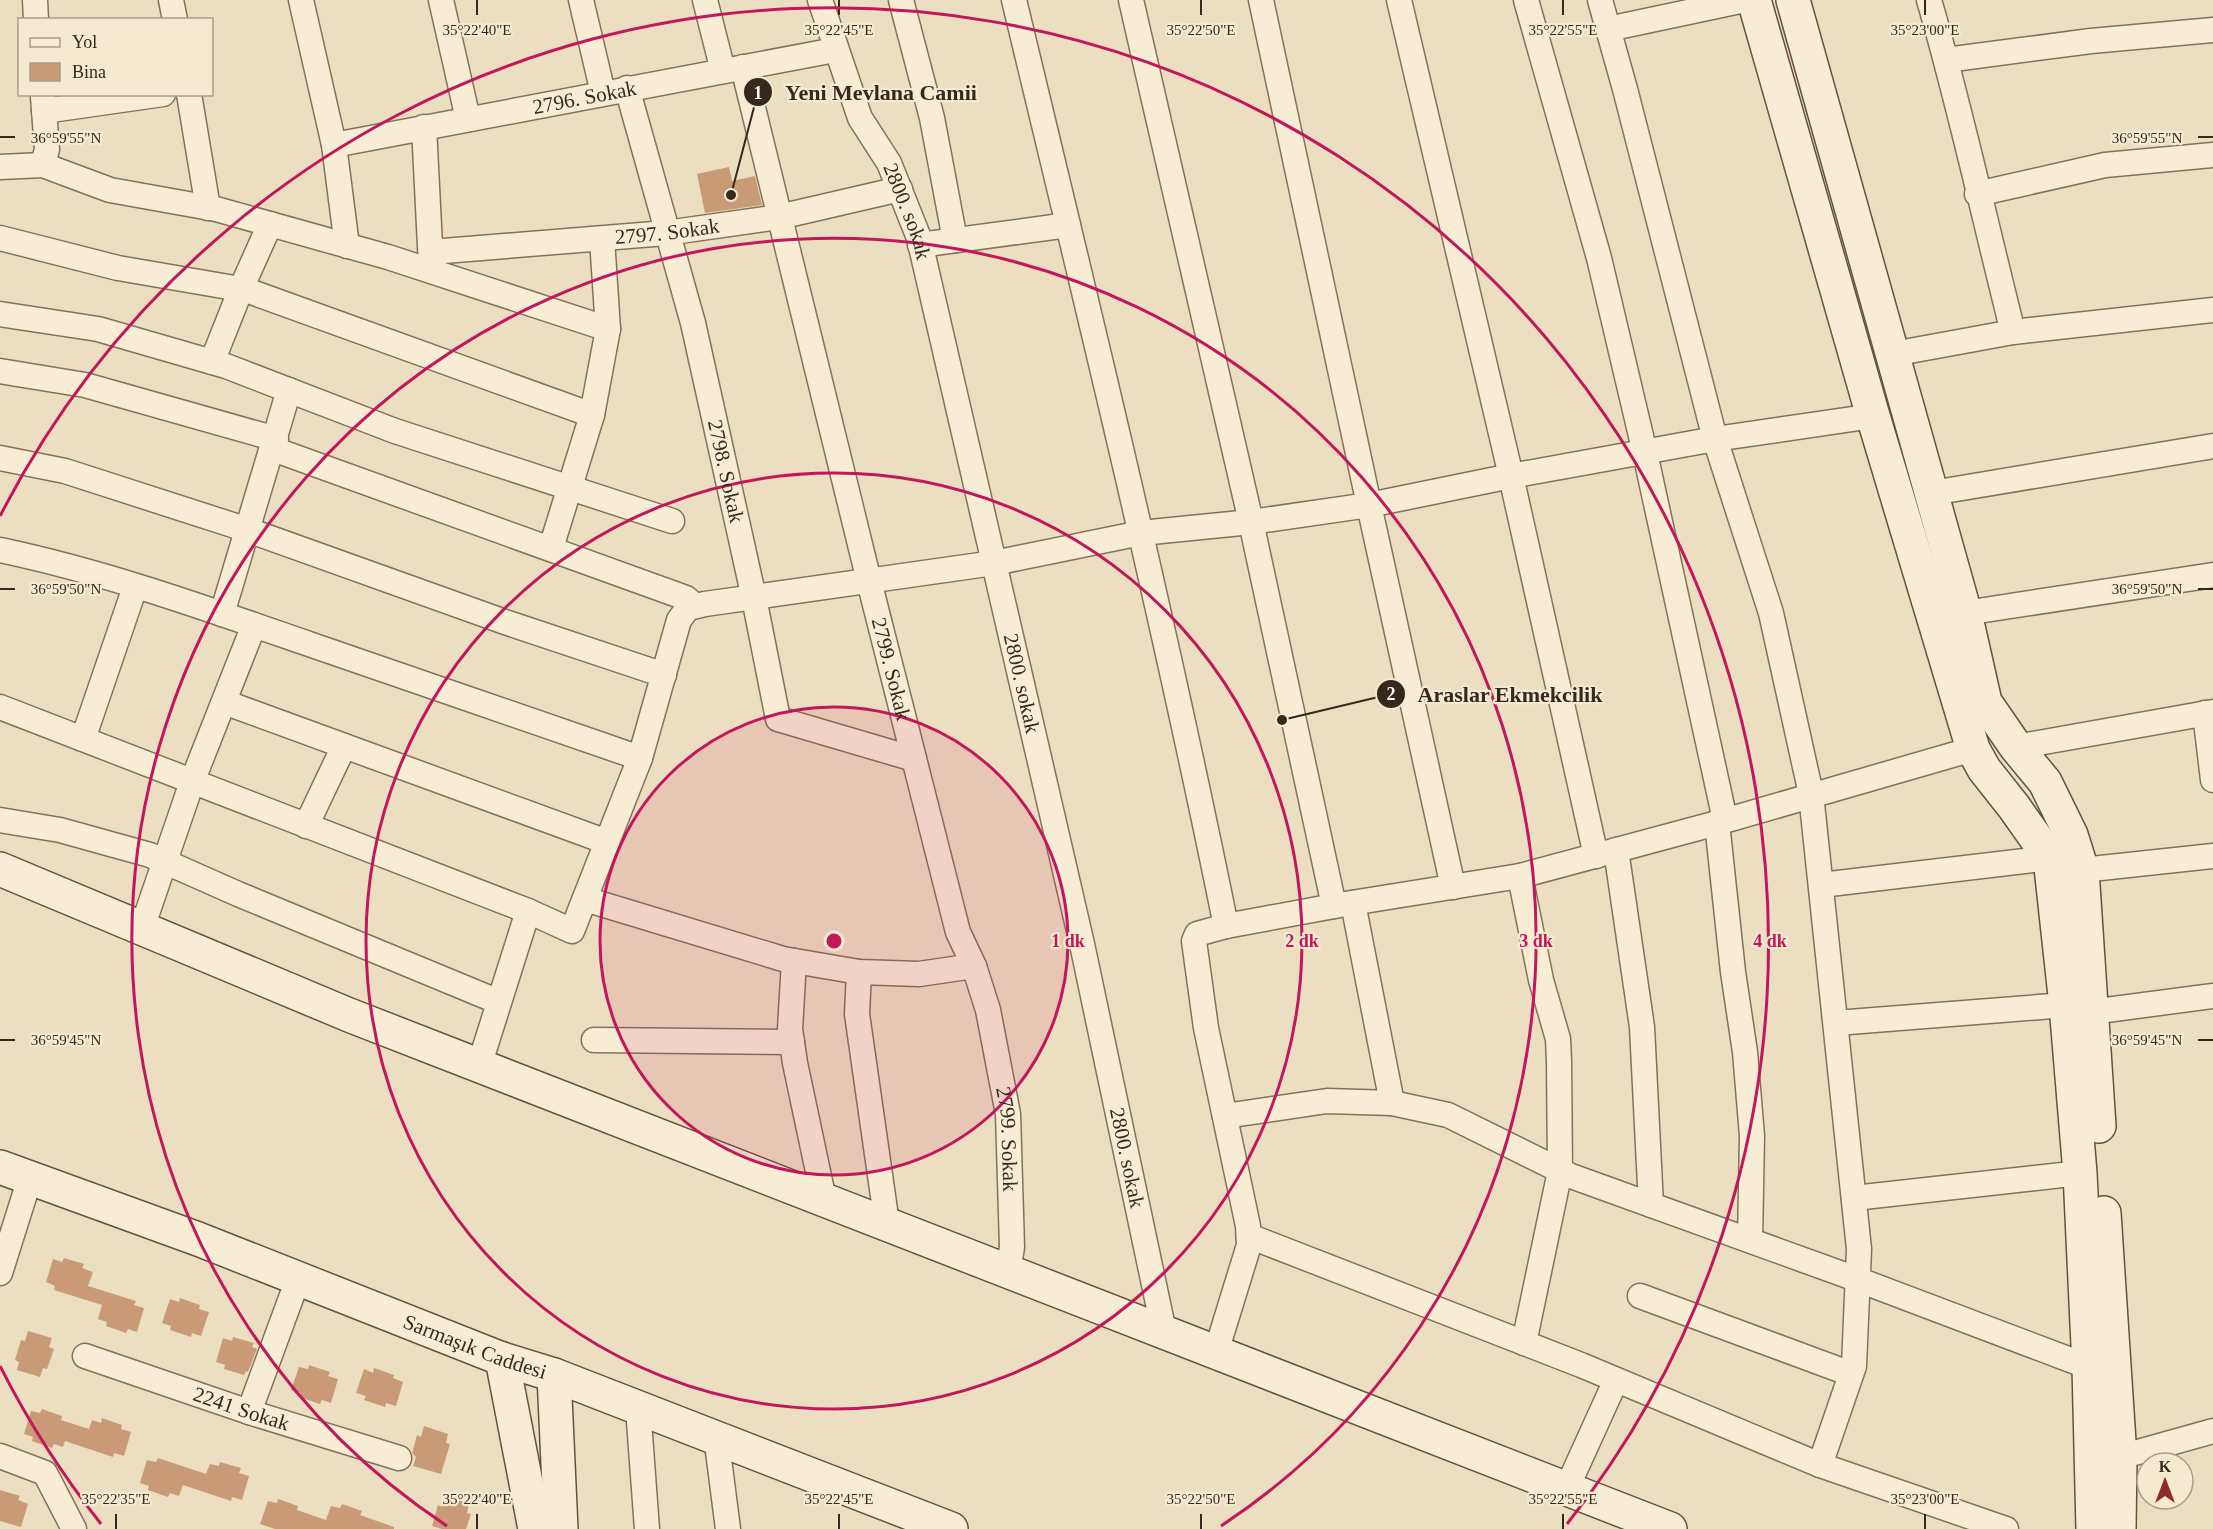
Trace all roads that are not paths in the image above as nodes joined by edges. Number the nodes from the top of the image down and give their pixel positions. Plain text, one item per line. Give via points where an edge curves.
1 (35, 0) edge
2 (171, 0) edge
3 (301, 0) edge
4 (441, 0) edge
5 (581, 0) edge
6 (705, 0) edge
7 (820, 0) edge
8 (901, 0) edge
9 (1014, 0) edge
10 (1131, 0) edge
11 (1262, 0) edge
12 (1399, 0) edge
13 (1526, 0) edge
14 (1600, 0) edge
15 (1745, 0) edge
16 (1754, 0) edge
17 (1793, 0) edge
18 (1929, 0) edge
19 (36, 18) edge
20 (175, 18) edge
21 (1608, 29) junction
22 (2213, 30) edge
23 (836, 50) junction
24 (1946, 60) junction
25 (733, 69) junction
26 (627, 88) junction
27 (603, 93) junction
28 (137, 96) edge
29 (189, 96) edge
30 (43, 103) edge
31 (468, 119) junction
32 (424, 127) junction
33 (333, 145) junction
34 (2213, 155) edge
35 (43, 165) junction
36 (0, 167) edge
37 (900, 189) junction
38 (1977, 194) junction
39 (208, 208) junction
40 (779, 217) junction
41 (270, 224) junction
42 (1068, 225) junction
43 (666, 233) junction
44 (0, 238) edge
45 (602, 238) junction
46 (955, 240) junction
47 (920, 245) junction
48 (347, 246) junction
49 (431, 262) junction
50 (241, 289) junction
51 (2213, 310) edge
52 (0, 314) edge
53 (608, 329) junction
54 (2013, 332) junction
55 (1893, 354) junction
56 (212, 362) junction
57 (0, 371) edge
58 (289, 390) junction
59 (592, 415) junction
60 (1873, 416) junction
61 (1715, 439) junction
62 (274, 444) junction
63 (2213, 446) edge
64 (1645, 453) junction
65 (0, 458) edge
66 (1511, 476) junction
67 (569, 487) junction
68 (1932, 493) junction
69 (1369, 506) junction
70 (672, 521) dead end
71 (1251, 522) junction
72 (248, 530) junction
73 (1141, 533) junction
74 (551, 548) junction
75 (0, 550) edge
76 (994, 563) junction
77 (2213, 575) edge
78 (869, 581) junction
79 (135, 587) junction
80 (754, 598) junction
81 (695, 606) junction
82 (1965, 613) junction
83 (222, 614) junction
84 (254, 625) junction
85 (664, 675) junction
86 (224, 702) junction
87 (0, 707) edge
88 (2209, 712) edge
89 (83, 739) junction
90 (344, 746) junction
91 (2016, 747) junction
92 (1973, 749) junction
93 (640, 758) junction
94 (914, 759) junction
95 (2213, 780) edge
96 (192, 782) junction
97 (1811, 794) junction
98 (0, 820) edge
99 (1721, 822) junction
100 (306, 826) junction
101 (607, 842) junction
102 (1606, 853) junction
103 (2213, 856) edge
104 (2050, 858) junction
105 (165, 862) junction
106 (0, 869) edge
107 (2082, 870) junction
108 (1520, 876) junction
109 (1821, 885) junction
110 (1453, 887) junction
111 (585, 899) junction
112 (1343, 905) junction
113 (528, 911) junction
114 (1226, 926) junction
115 (141, 928) junction
116 (794, 961) junction
117 (974, 966) junction
118 (860, 972) junction
119 (2213, 996) edge
120 (499, 1002) junction
121 (2079, 1009) junction
122 (1836, 1023) junction
123 (594, 1040) dead end
124 (792, 1042) junction
125 (479, 1066) junction
126 (1392, 1103) junction
127 (1225, 1116) junction
128 (0, 1167) edge
129 (1560, 1171) junction
130 (2080, 1173) junction
131 (30, 1178) junction
132 (1854, 1198) junction
133 (824, 1200) junction
134 (1651, 1205) junction
135 (886, 1224) junction
136 (1249, 1236) junction
137 (1750, 1240) junction
138 (1008, 1272) junction
139 (0, 1273) edge
140 (298, 1279) junction
141 (1859, 1280) junction
142 (1640, 1296) dead end
143 (1164, 1332) junction
144 (1524, 1343) junction
145 (1216, 1352) junction
146 (85, 1356) dead end
147 (502, 1359) junction
148 (2089, 1367) junction
149 (1851, 1374) junction
150 (554, 1375) junction
151 (1616, 1380) junction
152 (638, 1408) junction
153 (249, 1412) junction
154 (2213, 1431) edge
155 (716, 1436) junction
156 (0, 1456) edge
157 (2120, 1457) junction
158 (399, 1458) dead end
159 (1820, 1465) junction
160 (1566, 1490) junction
161 (74, 1529) edge
162 (535, 1529) edge
163 (561, 1529) edge
164 (647, 1529) edge
165 (728, 1529) edge
166 (951, 1529) edge
167 (1670, 1529) edge
168 (2006, 1529) edge
169 (2093, 1529) edge
170 (2119, 1529) edge

1 - 19 street
2 - 20 street
3 - 33 street
4 - 31 street
5 - 27 street
6 - 25 street, 2799. Sokak
7 - 23 street, 2800. sokak
8 - 46 street via 932,118
9 - 42 street
10 - 71 street
11 - 69 street
12 - 66 street
13 - 64 street via 1599,258
14 - 21 street
15 - 21 street
16 - 60 main road
17 - 55 main road
18 - 24 street
21 - 61 street
22 - 24 street
23 - 25 street, 2796. Sokak
23 - 37 street, 2800. sokak via 860,118 889,162
24 - 38 street
25 - 26 street, 2796. Sokak
25 - 40 street, 2799. Sokak
26 - 27 street, 2796. Sokak
26 - 43 street, 2798. Sokak
27 - 31 street, 2796. Sokak
28 - 30 street
29 - 39 street
30 - 35 street via 47,149
31 - 32 street, 2796. Sokak
32 - 33 street, 2796. Sokak
32 - 49 street
33 - 48 street
34 - 38 street via 2105,165
35 - 36 street
35 - 39 street via 110,190
37 - 40 street, 2797. Sokak
37 - 47 street, 2800. sokak
38 - 54 street
39 - 41 street
40 - 43 street, 2797. Sokak
40 - 78 street, 2799. Sokak
41 - 48 street
41 - 50 street
42 - 46 street
42 - 73 street
43 - 45 street, 2797. Sokak
43 - 80 street, 2798. Sokak via 693,323
44 - 50 street via 118,268
45 - 49 street, 2797. Sokak
45 - 53 street
46 - 47 street
47 - 76 street, 2800. sokak
48 - 49 street
49 - 53 street
50 - 56 street
50 - 59 street
51 - 54 street
52 - 56 street via 98,329
53 - 59 street
54 - 55 street
55 - 68 main road
56 - 58 street
57 - 62 street via 85,385
58 - 62 street
58 - 67 street via 395,431
59 - 67 street
60 - 61 street
60 - 92 main road
61 - 64 street
61 - 97 street via 1771,613
62 - 72 street
62 - 74 street
63 - 68 street
64 - 66 street
64 - 99 street
65 - 72 street via 65,471
66 - 69 street
66 - 102 street
67 - 70 street
67 - 74 street
68 - 82 main road
69 - 71 street
69 - 110 street
71 - 73 street
71 - 112 street
72 - 83 street
72 - 85 street
73 - 76 street
73 - 114 street
74 - 81 street via 686,598
75 - 79 street
76 - 78 street
76 - 143 street, 2800. sokak via 1107,1055
77 - 82 street
78 - 80 street
78 - 94 street, 2799. Sokak
79 - 83 street
79 - 89 street
80 - 81 street
80 - 94 street, 2798. Sokak via 778,719
81 - 85 street via 688,608 679,620
82 - 91 main road via 1985,702
83 - 84 street
84 - 86 street
84 - 93 street
85 - 93 street
86 - 90 street
86 - 96 street
87 - 89 street
88 - 91 street
88 - 95 street
89 - 96 street
90 - 100 street
90 - 101 street
91 - 107 main road via 2045,782 2071,835
92 - 97 street
92 - 104 main road
93 - 101 street
94 - 117 street, 2799. Sokak via 958,932
96 - 100 street
96 - 105 street
97 - 99 street
97 - 109 street
98 - 105 street via 60,830
99 - 102 street
99 - 137 street via 1752,1136
100 - 113 street
101 - 111 street
102 - 108 street
102 - 134 street via 1642,1027
103 - 107 street
104 - 109 street
104 - 121 main road
105 - 115 street
105 - 120 street
106 - 115 main road
107 - 121 main road
108 - 110 street
108 - 129 street via 1541,980 1558,1039
109 - 122 street
110 - 112 street
111 - 113 street via 572,931
111 - 116 street
112 - 114 street
112 - 126 street
113 - 120 street
114 - 127 street via 1197,934 1194,941 1206,1028
115 - 125 main road
116 - 118 street
116 - 124 street
117 - 118 street via 919,974
117 - 138 street, 2799. Sokak via 988,1010 1008,1114 1012,1246
118 - 135 street via 857,1014
119 - 121 street
120 - 125 street
121 - 122 street
121 - 130 main road
121 - 157 main road
122 - 132 street
123 - 124 street
124 - 133 street
125 - 133 main road
126 - 127 street via 1327,1101
126 - 129 street via 1448,1115
127 - 136 street
128 - 131 main road, Sarmaşık Caddesi
129 - 134 street
129 - 144 street
130 - 132 street
130 - 148 main road
131 - 139 street
131 - 140 main road, Sarmaşık Caddesi
132 - 141 street
133 - 135 main road
134 - 137 street
135 - 138 main road
136 - 144 street
136 - 145 street
137 - 141 street
138 - 143 main road
140 - 147 main road, Sarmaşık Caddesi
140 - 153 street
141 - 148 street
141 - 149 street
142 - 149 street
143 - 145 main road
144 - 151 street
145 - 160 main road
146 - 153 street, 2241 Sokak
147 - 150 main road, Sarmaşık Caddesi
147 - 162 main road
148 - 169 main road
149 - 159 street
150 - 152 main road, Sarmaşık Caddesi
150 - 163 main road
151 - 159 street
151 - 160 street
152 - 155 main road, Sarmaşık Caddesi
152 - 164 street
153 - 158 street, 2241 Sokak
154 - 157 street
155 - 165 street
155 - 166 main road, Sarmaşık Caddesi
156 - 161 street via 45,1473
157 - 170 main road
159 - 168 street
160 - 167 main road

